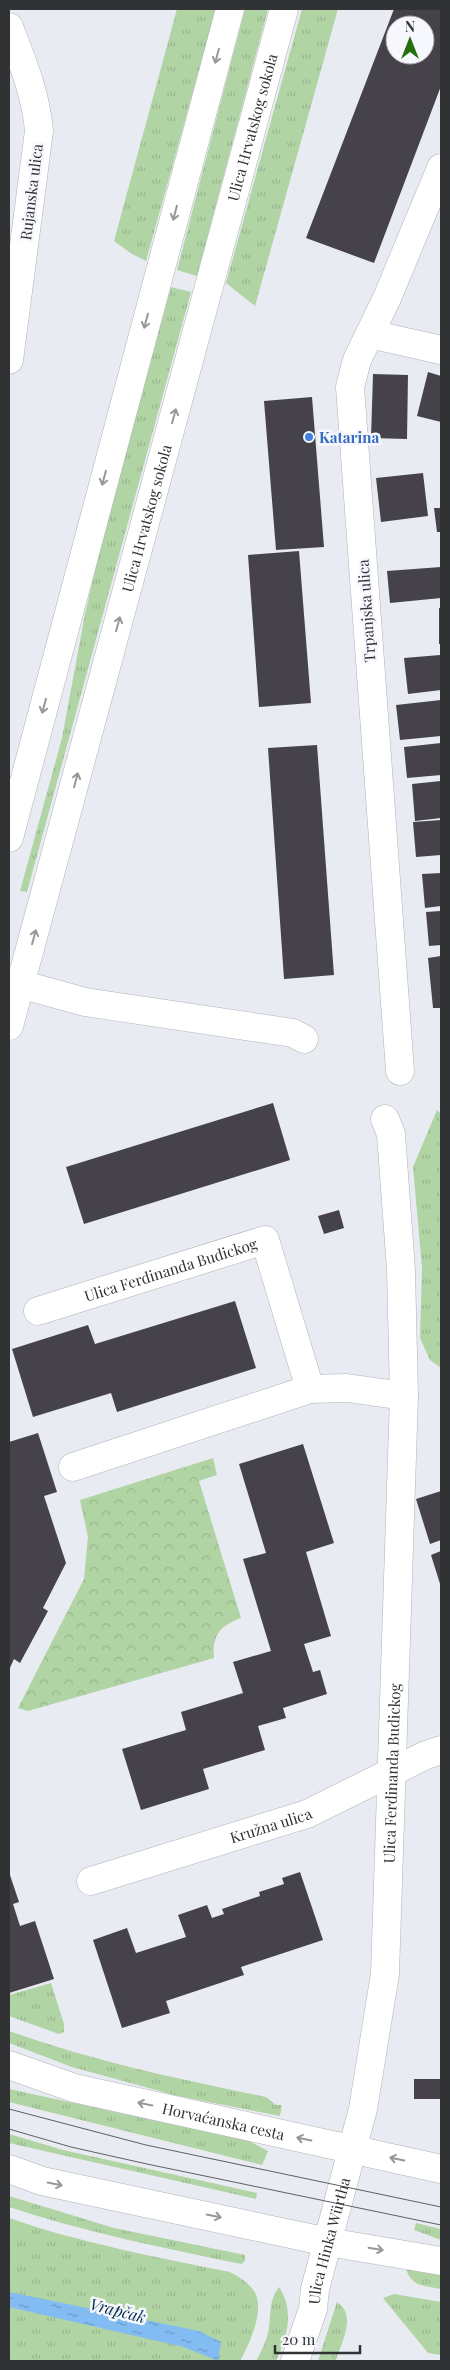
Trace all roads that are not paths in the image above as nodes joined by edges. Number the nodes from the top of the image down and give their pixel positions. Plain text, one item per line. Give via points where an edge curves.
1 (230, 9) edge
2 (284, 9) edge
3 (9, 27) edge
4 (441, 168) edge
5 (370, 334) junction
6 (441, 350) edge
7 (9, 360) edge
8 (9, 838) edge
9 (15, 982) edge
10 (9, 1026) edge
11 (304, 1039) dead end
12 (400, 1072) dead end
13 (385, 1119) dead end
14 (38, 1311) dead end
15 (310, 1389) junction
16 (404, 1396) junction
17 (73, 1468) dead end
18 (441, 1750) edge
19 (390, 1774) junction
20 (91, 1881) dead end
21 (9, 2065) edge
22 (352, 2149) junction
23 (9, 2169) edge
24 (441, 2169) edge
25 (328, 2242) junction
26 (441, 2261) edge
27 (295, 2361) edge

1 -> 8 street
9 -> 2 street, Ulica Hrvatskog sokola
3 - 7 street, Rujanska ulica via 31,87 39,131
4 - 5 street, Trpanjska ulica
5 - 6 street
5 - 12 street, Trpanjska ulica via 357,360 350,386
9 - 10 street, Ulica Hrvatskog sokola
9 - 11 street via 85,1002 293,1033
13 - 16 street, Ulica Ferdinanda Budickog via 391,1134 401,1270
14 - 15 street, Ulica Ferdinanda Budickog via 265,1240
15 - 16 street via 347,1388
15 - 17 street
16 - 19 street, Ulica Ferdinanda Budickog
18 - 19 street, Kružna ulica
19 - 20 street, Kružna ulica via 307,1814
19 - 22 street, Ulica Ferdinanda Budickog via 385,1974 363,2109
22 -> 21 street, Horvaćanska cesta via 74,2088
24 -> 22 street, Horvaćanska cesta
22 - 25 street, Ulica Hinka Würtha
23 -> 25 street via 42,2181
25 -> 26 street
25 - 27 street, Ulica Hinka Würtha via 313,2309

